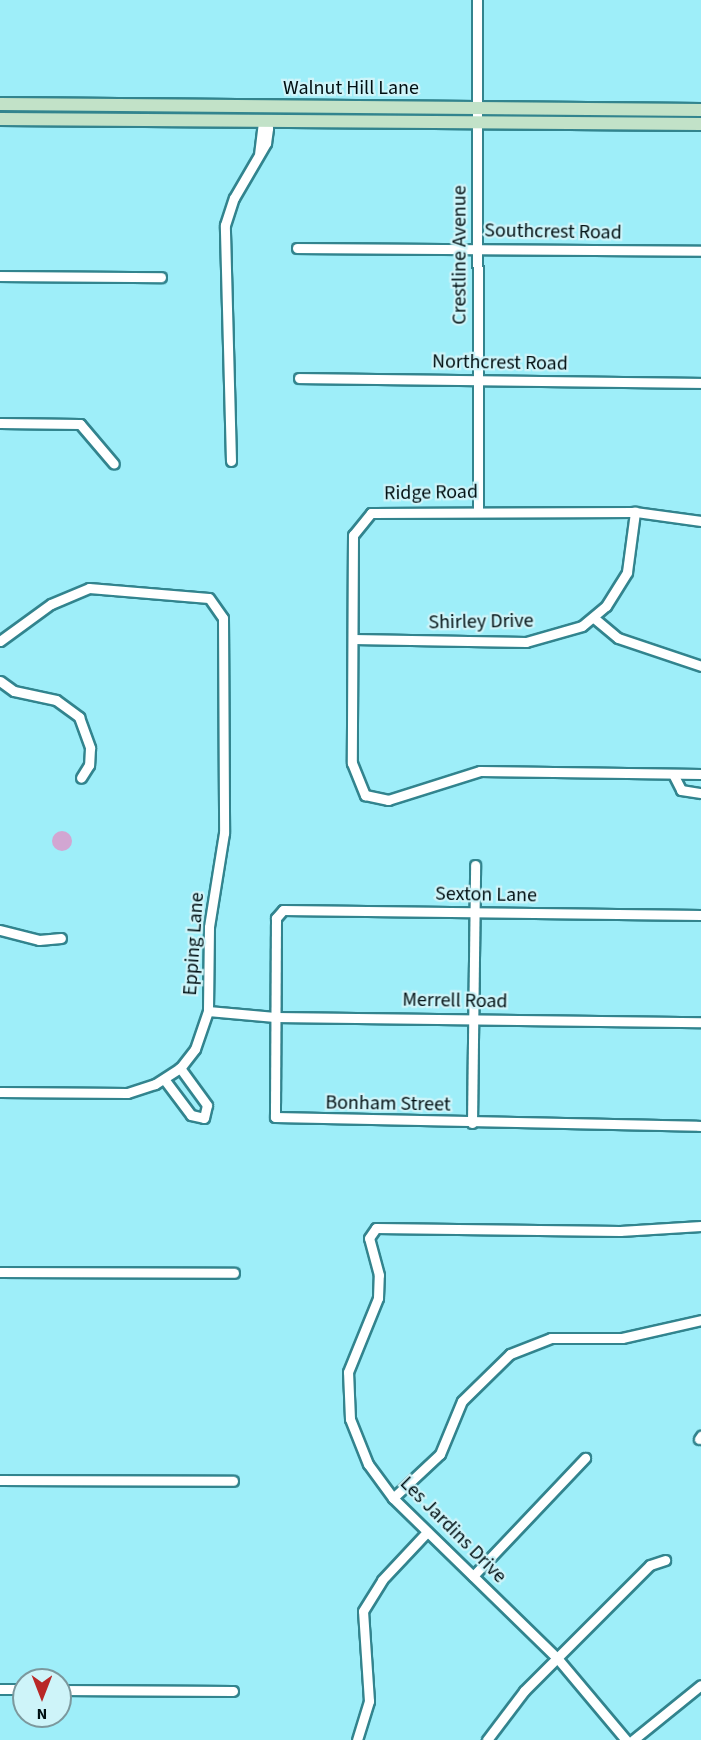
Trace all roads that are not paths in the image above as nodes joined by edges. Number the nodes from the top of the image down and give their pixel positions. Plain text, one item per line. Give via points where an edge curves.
1 (477, 0) edge
2 (0, 104) edge
3 (60, 105) junction
4 (263, 107) junction
5 (478, 108) junction
6 (701, 110) edge
7 (0, 119) edge
8 (60, 120) junction
9 (263, 122) junction
10 (478, 123) junction
11 (701, 124) edge
12 (297, 248) dead end
13 (478, 249) junction
14 (701, 251) edge
15 (0, 276) edge
16 (161, 277) dead end
17 (299, 378) dead end
18 (477, 381) junction
19 (701, 383) edge
20 (0, 423) edge
21 (231, 461) dead end
22 (114, 464) dead end
23 (478, 510) junction
24 (635, 512) junction
25 (701, 521) edge
26 (594, 618) junction
27 (353, 639) junction
28 (0, 641) edge
29 (701, 666) edge
30 (0, 681) edge
31 (673, 774) junction
32 (701, 774) edge
33 (81, 778) dead end
34 (701, 793) edge
35 (475, 865) dead end
36 (475, 912) junction
37 (701, 915) edge
38 (276, 918) joint
39 (0, 930) edge
40 (61, 938) dead end
41 (208, 1011) junction
42 (275, 1017) junction
43 (474, 1019) junction
44 (701, 1022) edge
45 (180, 1068) junction
46 (165, 1079) junction
47 (0, 1092) edge
48 (472, 1123) junction
49 (701, 1126) edge
50 (701, 1226) edge
51 (0, 1272) edge
52 (234, 1273) dead end
53 (701, 1320) edge
54 (585, 1458) dead end
55 (0, 1480) edge
56 (233, 1481) dead end
57 (393, 1498) junction
58 (427, 1532) junction
59 (665, 1560) dead end
60 (473, 1576) junction
61 (558, 1659) junction
62 (701, 1685) edge
63 (72, 1690) edge
64 (233, 1691) dead end
65 (357, 1740) edge
66 (487, 1740) edge
67 (626, 1740) edge
68 (633, 1740) edge

1 - 5 street, Crestline Avenue
2 - 3 main road, Walnut Hill Lane
3 - 4 main road, Walnut Hill Lane
3 - 8 main road
4 - 5 main road, Walnut Hill Lane
4 - 9 main road
5 - 6 main road, Walnut Hill Lane
5 - 10 street, Crestline Avenue
7 - 8 main road, Walnut Hill Lane
8 - 9 main road, Walnut Hill Lane
9 - 10 main road, Walnut Hill Lane
9 - 21 street via 259,128 259,153 225,225
10 - 11 main road, Walnut Hill Lane
10 - 13 street, Crestline Avenue
12 - 13 street, Southcrest Road
13 - 14 street, Southcrest Road
13 - 18 street, Crestline Avenue
15 - 16 street
17 - 18 street, Northcrest Road
18 - 19 street, Northcrest Road
18 - 23 street, Crestline Avenue
20 - 22 street via 80,424
23 - 24 street, Ridge Road
23 - 27 street, Ridge Road via 387,510 361,520 353,535
24 - 25 street, Ridge Road
24 - 26 street, Shirley Drive via 627,572
26 - 27 street, Shirley Drive via 564,634 526,642
26 - 29 street via 618,638
27 - 31 street, Ridge Road via 352,763 365,795 388,800 480,771
28 - 41 street, Epping Lane via 51,604 89,588 209,598 223,618 224,833 209,927
30 - 33 street via 14,692 56,700 79,717 90,748 89,765
31 - 32 street
31 - 34 street via 681,790
35 - 36 street
36 - 37 street, Sexton Lane
36 - 38 street, Sexton Lane via 282,910
36 - 43 street
38 - 42 street, Bonham Street
39 - 40 street via 39,940
41 - 42 street, Merrell Road
41 - 45 street, Epping Lane via 195,1049
42 - 43 street, Merrell Road
42 - 48 street, Bonham Street via 275,1117
43 - 44 street, Merrell Road
43 - 48 street
45 - 46 street, Epping Lane
45 - 46 street via 207,1105 204,1118 191,1115
46 - 47 street, Epping Lane via 127,1093
48 - 49 street, Bonham Street
50 - 57 street, Les Jardins Drive via 620,1231 376,1228 369,1238 379,1288 348,1372 346,1400 368,1464
51 - 52 street
53 - 57 street via 622,1338 551,1338 510,1354 462,1401 440,1454
54 - 60 street
55 - 56 street
57 - 58 street, Les Jardins Drive
58 - 60 street, Les Jardins Drive
58 - 65 street via 382,1580 363,1611 369,1701
59 - 61 street via 650,1566
60 - 61 street, Les Jardins Drive
61 - 66 street via 507,1710
61 - 67 street, Les Jardins Drive
62 - 68 street
63 - 64 street

